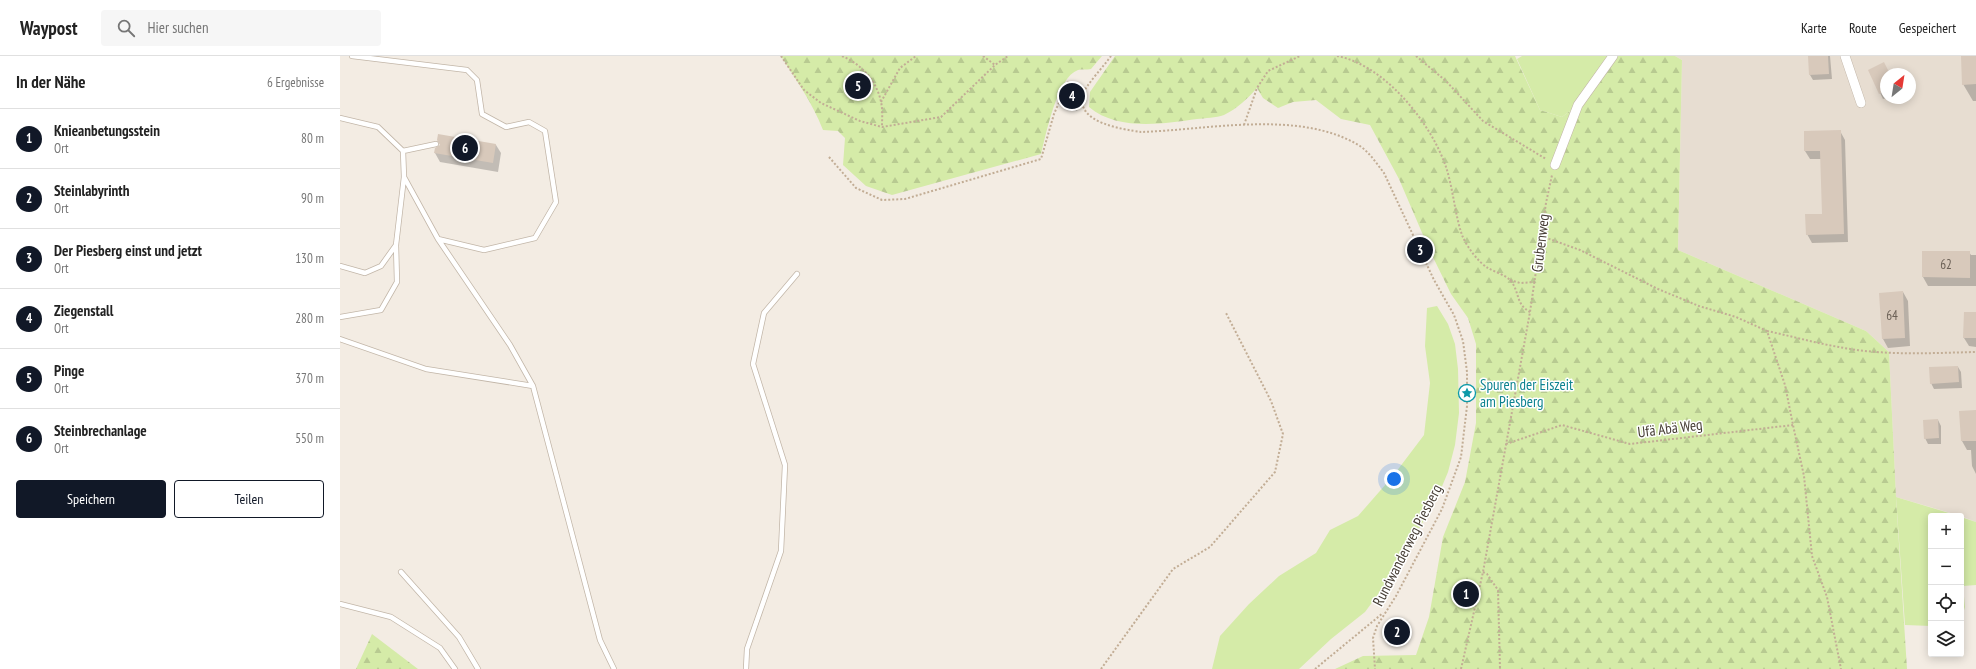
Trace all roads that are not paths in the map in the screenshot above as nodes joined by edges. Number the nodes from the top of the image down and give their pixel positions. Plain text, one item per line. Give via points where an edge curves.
1 (352, 56) edge
2 (1613, 56) edge
3 (1845, 56) edge
4 (1860, 103) dead end
5 (340, 118) edge
6 (436, 144) dead end
7 (403, 151) junction
8 (1555, 165) road end
9 (404, 177) junction
10 (438, 239) junction
11 (396, 245) junction
12 (340, 266) edge
13 (797, 274) dead end
14 (340, 317) edge
15 (340, 339) edge
16 (533, 386) junction
17 (401, 572) dead end
18 (340, 604) edge
19 (454, 669) edge
20 (478, 669) edge
21 (614, 669) edge
22 (746, 669) edge

1 - 10 lane via 467,70 477,80 482,114 506,127 529,122 545,131 556,202 535,238 484,250
2 - 8 street via 1578,105
3 - 4 street
5 - 7 lane via 378,127
6 - 7 lane
7 - 9 lane
9 - 10 lane
9 - 11 lane
10 - 16 lane via 510,345
11 - 12 lane via 381,266 365,273
11 - 14 lane via 397,282 380,310
13 - 22 lane via 764,313 753,364 785,465 781,551 747,648
15 - 16 lane via 426,369
16 - 21 lane via 600,640
17 - 20 lane via 459,637
18 - 19 lane via 392,617 440,648

